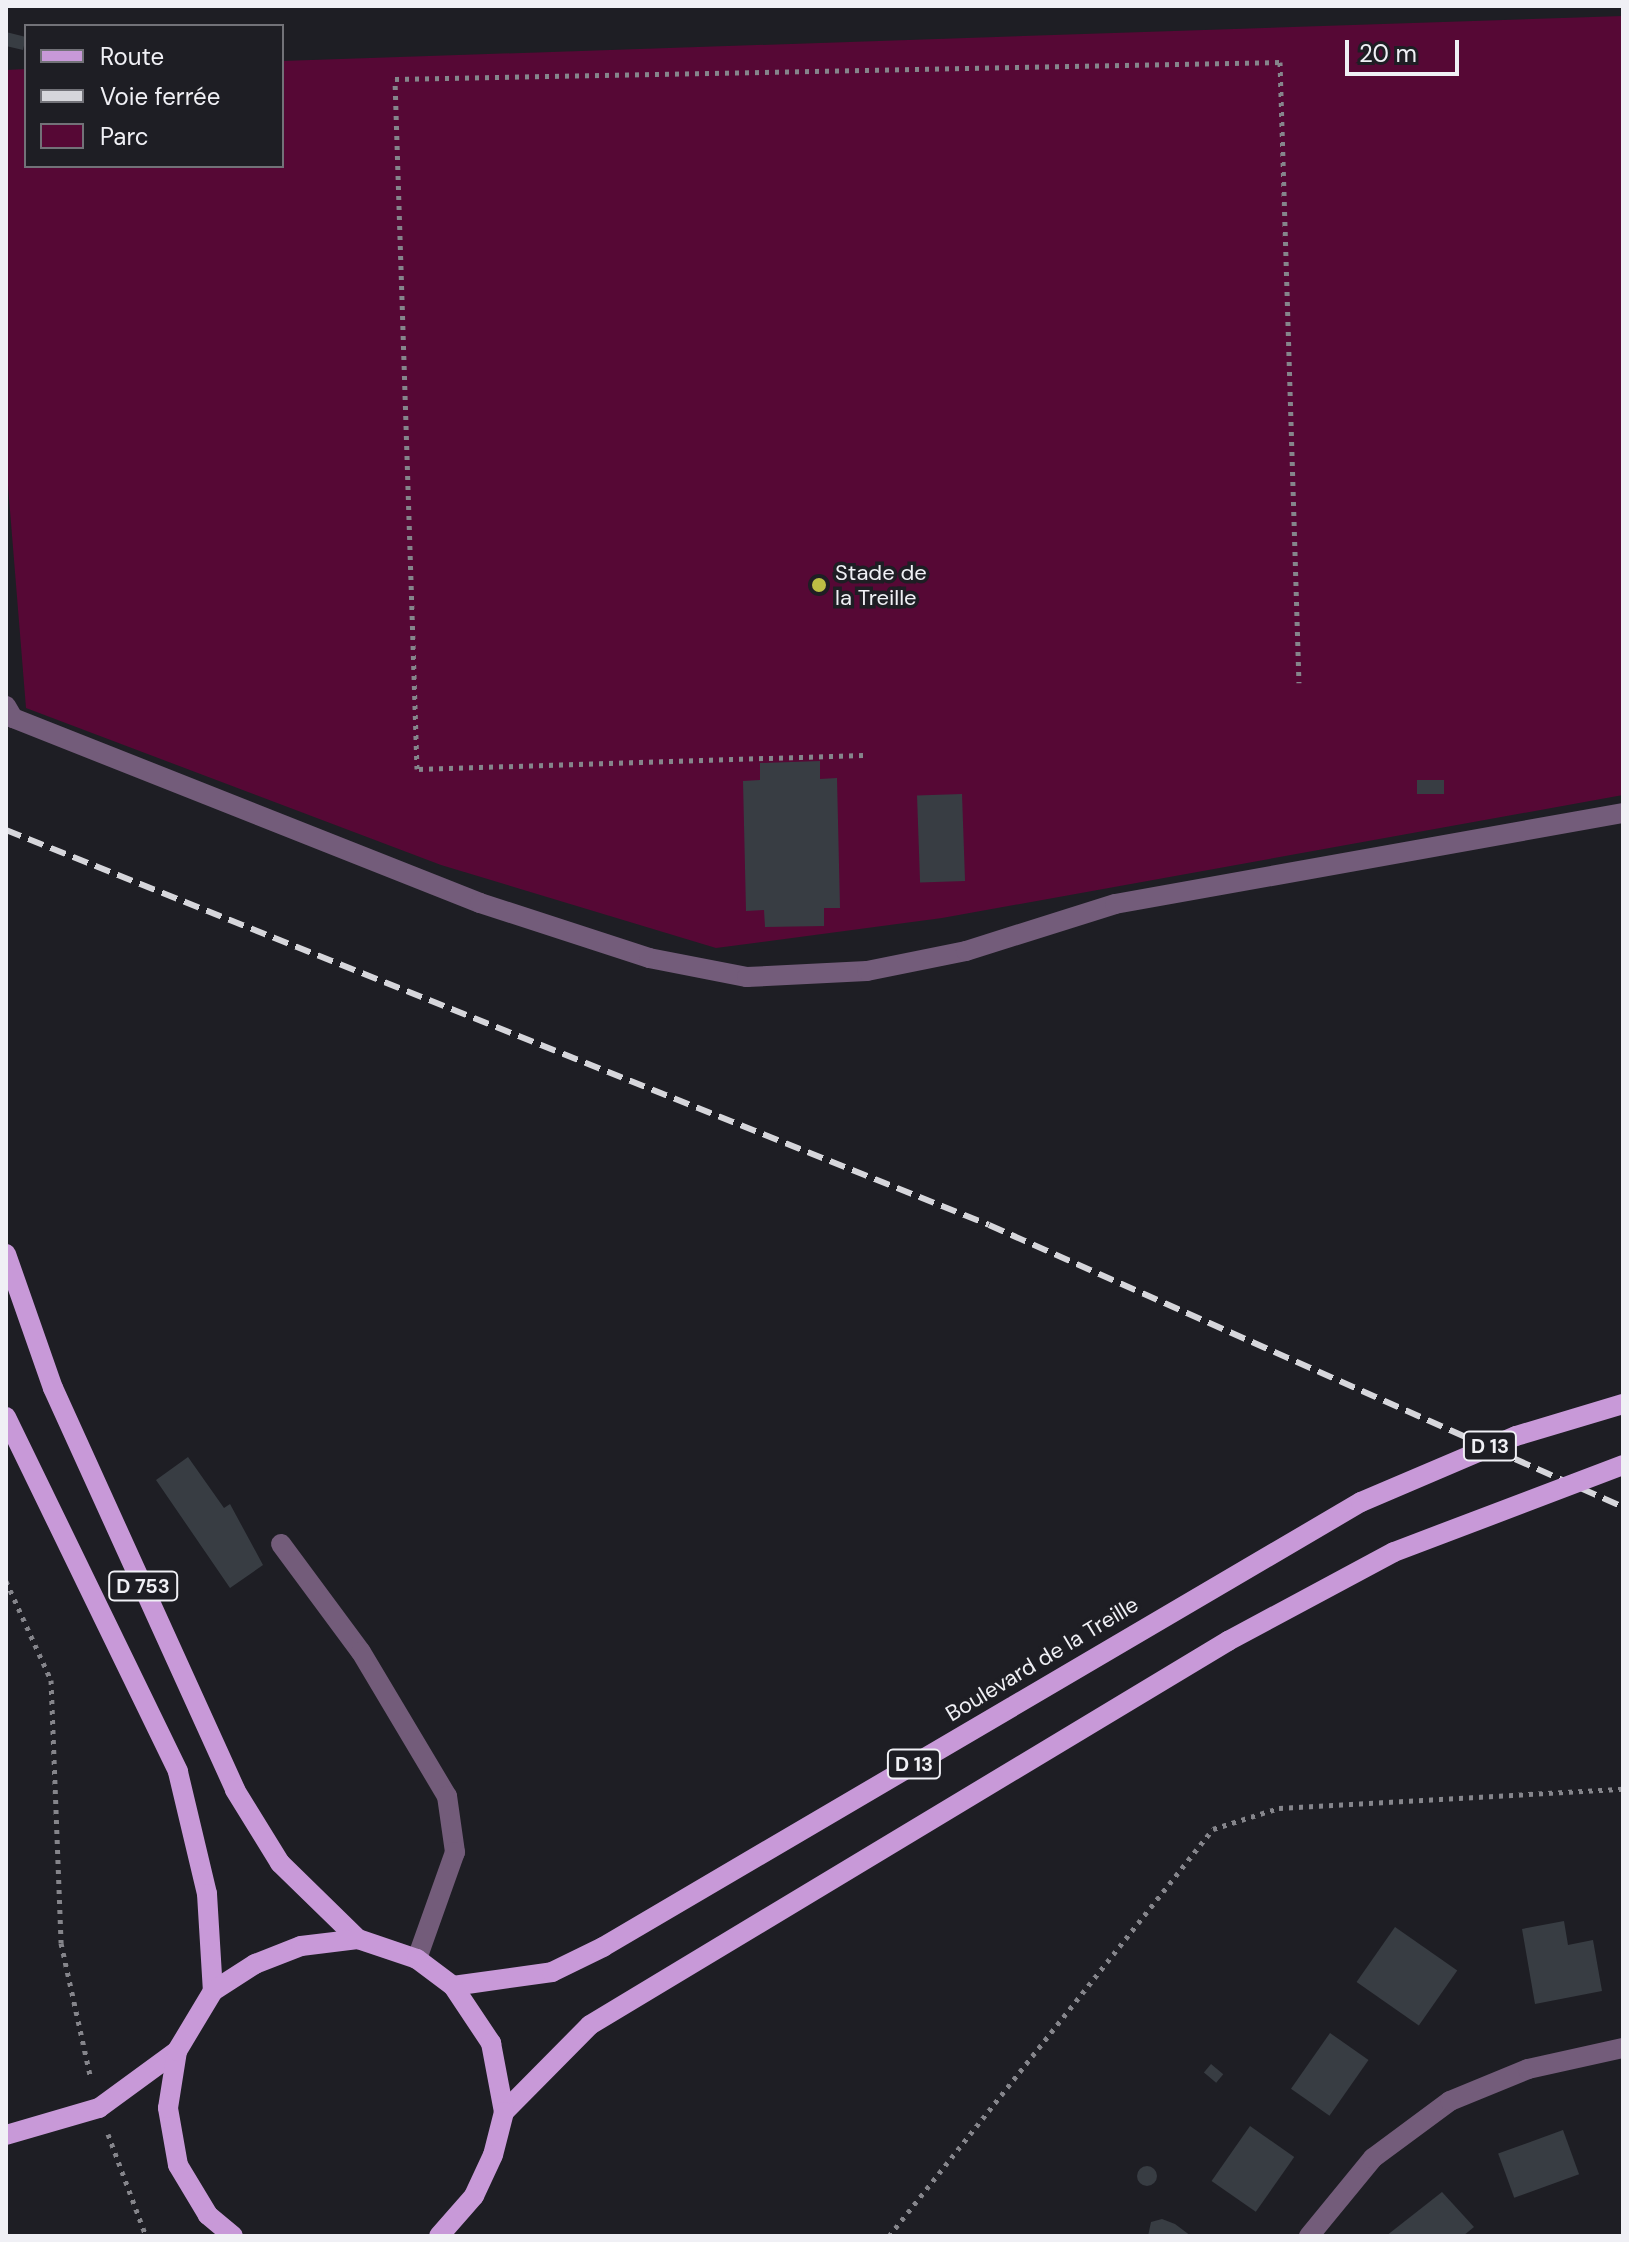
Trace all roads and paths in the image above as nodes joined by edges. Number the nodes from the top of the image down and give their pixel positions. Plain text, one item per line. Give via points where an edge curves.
1 (1299, 683) dead end
2 (6, 706) edge
3 (863, 755) dead end
4 (1623, 813) edge
5 (6, 1254) edge
6 (1623, 1404) edge
7 (6, 1417) edge
8 (1623, 1465) edge
9 (281, 1544) dead end
10 (6, 1581) edge
11 (1623, 1789) edge
12 (358, 1939) junction
13 (417, 1959) junction
14 (453, 1986) junction
15 (213, 1991) junction
16 (1623, 2048) edge
17 (177, 2051) junction
18 (99, 2108) junction
19 (504, 2112) junction
20 (6, 2135) edge
21 (146, 2236) edge
22 (233, 2236) edge
23 (439, 2236) edge
24 (889, 2236) edge
25 (1309, 2236) edge

1 - 3 path via 1280,62 395,79 417,769
2 - 4 street via 13,718 480,903 649,958 747,977 867,971 966,951 1115,904
5 - 12 main road, D 753 via 53,1388 235,1790 280,1863
6 - 14 main road, Boulevard de la Treille / D 13, bridge via 1516,1436 1361,1502 603,1947 552,1972
7 - 15 main road, D 753 via 178,1772 207,1894
8 - 19 main road, D 13, bridge via 1394,1552 1228,1641 590,2025
9 - 13 street via 361,1652 447,1796 455,1852
10 - 18 path via 51,1680 61,1943
11 - 24 path via 1279,1808 1213,1829
12 - 13 main road
12 - 15 main road via 301,1946
13 - 14 main road
14 - 19 main road via 491,2043
15 - 17 main road
16 - 25 street via 1528,2069 1450,2101 1373,2158
17 - 18 main road
17 - 22 main road via 168,2108 178,2165 208,2215
18 - 20 main road
18 - 21 path
19 - 23 main road via 474,2196

